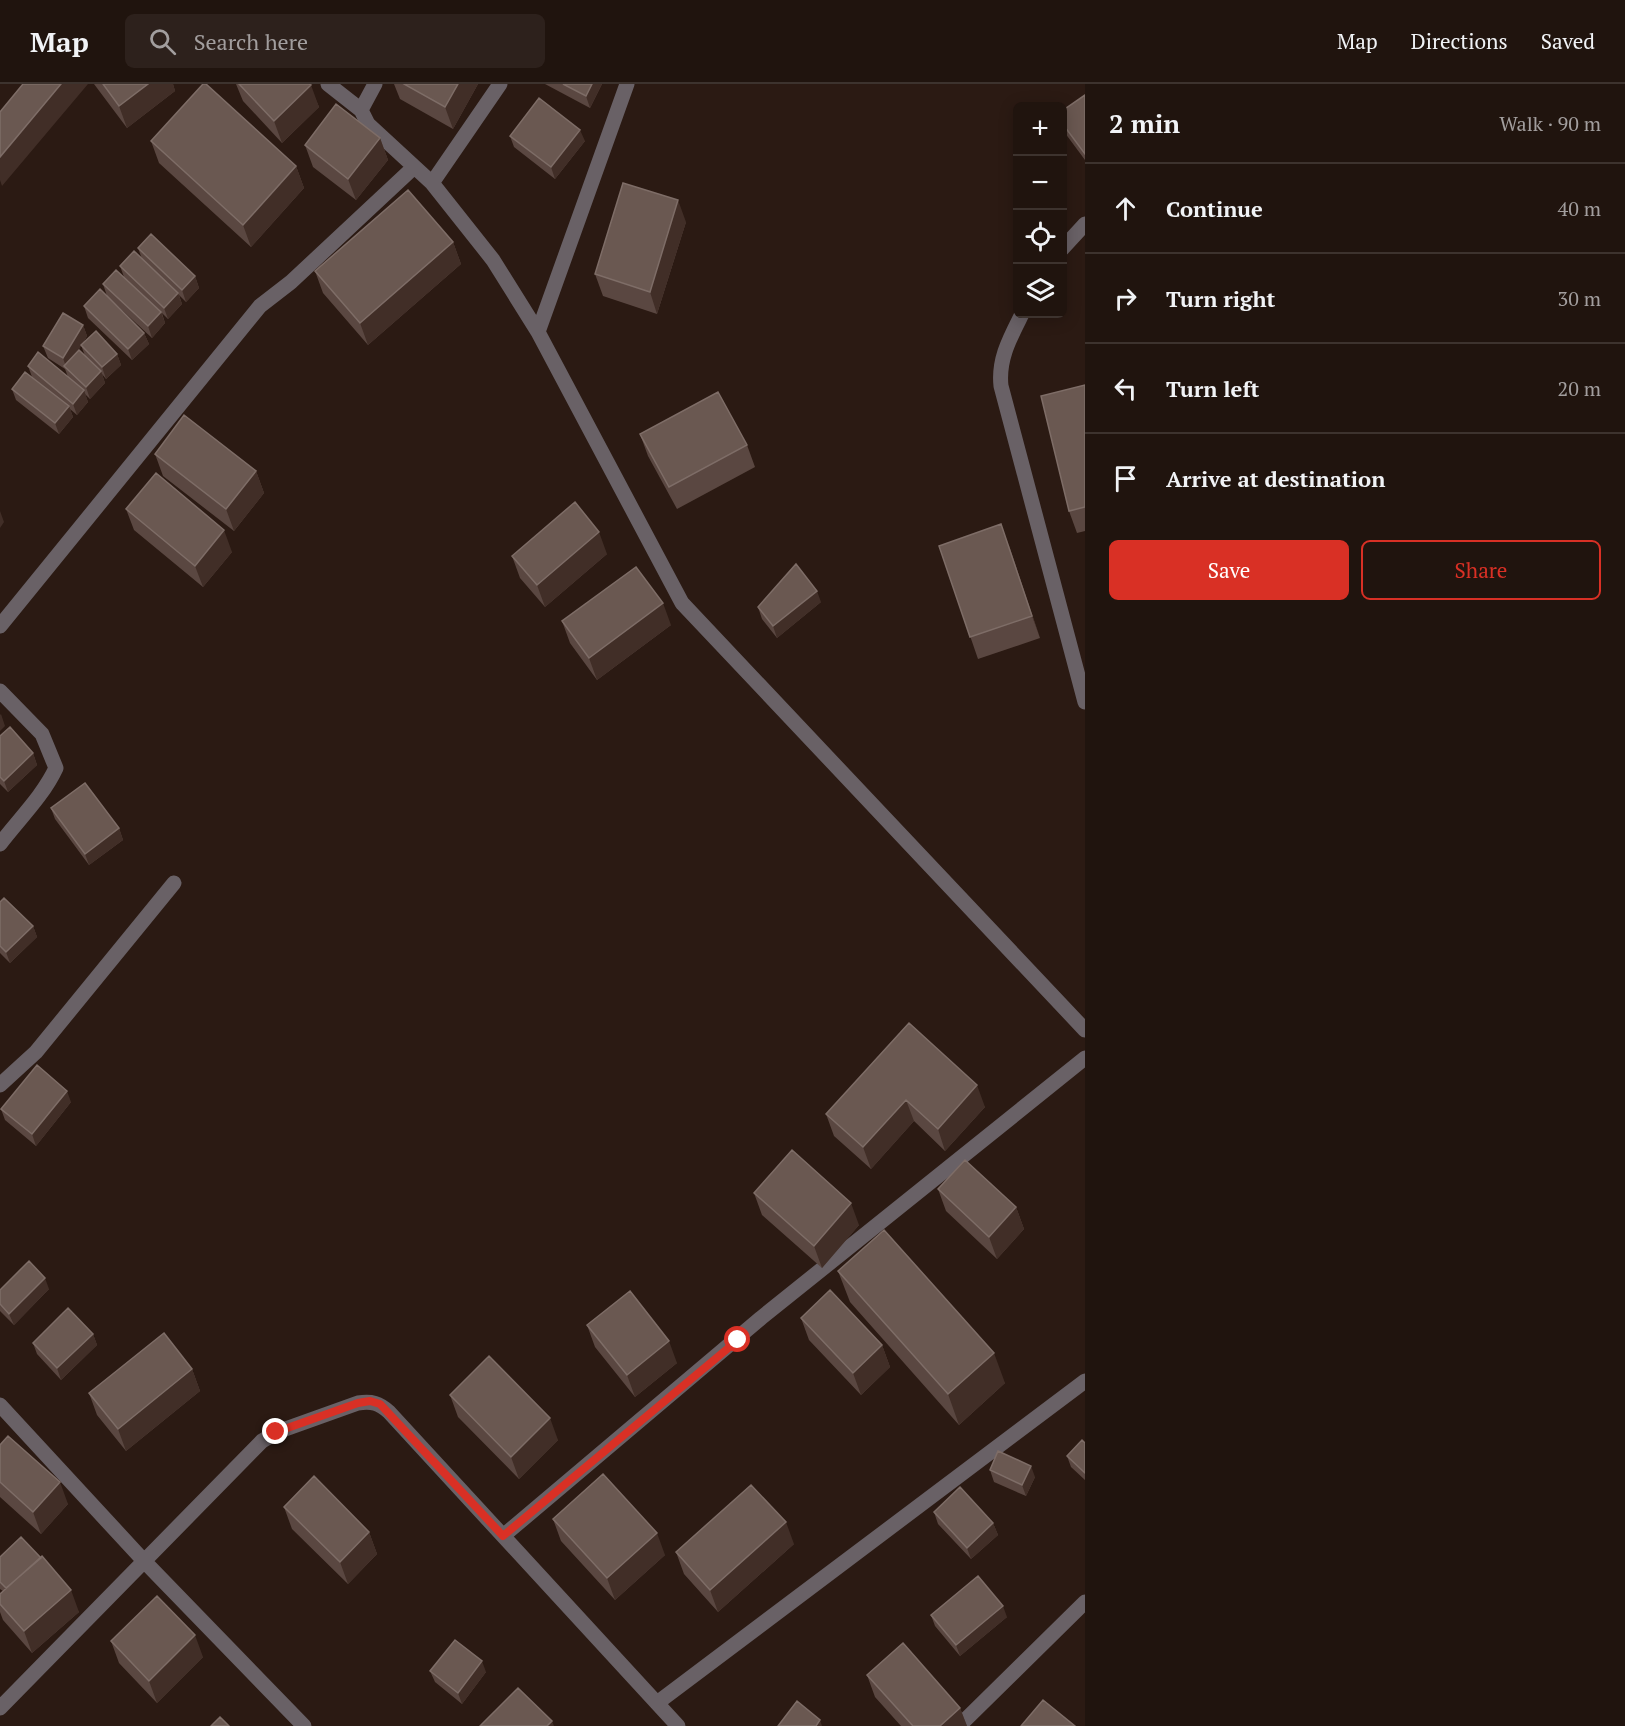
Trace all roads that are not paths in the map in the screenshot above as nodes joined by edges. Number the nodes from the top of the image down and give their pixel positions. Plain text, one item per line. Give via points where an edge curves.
1 (328, 84) edge
2 (375, 84) edge
3 (500, 84) edge
4 (627, 84) edge
5 (361, 110) junction
6 (413, 168) junction
7 (432, 183) junction
8 (1085, 224) edge
9 (1067, 244) edge
10 (1020, 318) edge
11 (538, 332) junction
12 (0, 626) edge
13 (0, 691) edge
14 (1085, 702) edge
15 (0, 844) edge
16 (174, 883) dead end
17 (1085, 1030) edge
18 (1085, 1058) edge
19 (0, 1085) edge
20 (1085, 1381) edge
21 (3, 1413) edge
22 (503, 1536) junction
23 (144, 1561) junction
24 (1085, 1602) edge
25 (657, 1702) junction
26 (0, 1708) edge
27 (304, 1726) edge
28 (678, 1726) edge
29 (959, 1726) edge

1 - 5 street
2 - 5 street
3 - 7 street
4 - 11 street
5 - 6 street via 368,124
6 - 7 street
6 - 12 street via 260,306
7 - 11 street via 494,260
8 - 9 street
10 - 14 street via 1002,356 1001,386
11 - 17 street via 682,603
13 - 15 street via 42,734 56,768 46,789
16 - 19 street via 36,1052
18 - 22 street via 760,1318
20 - 25 street
21 - 23 street
22 - 23 street via 389,1412 370,1401 269,1436
22 - 25 street
23 - 26 street
23 - 27 street
24 - 29 street
25 - 28 street

